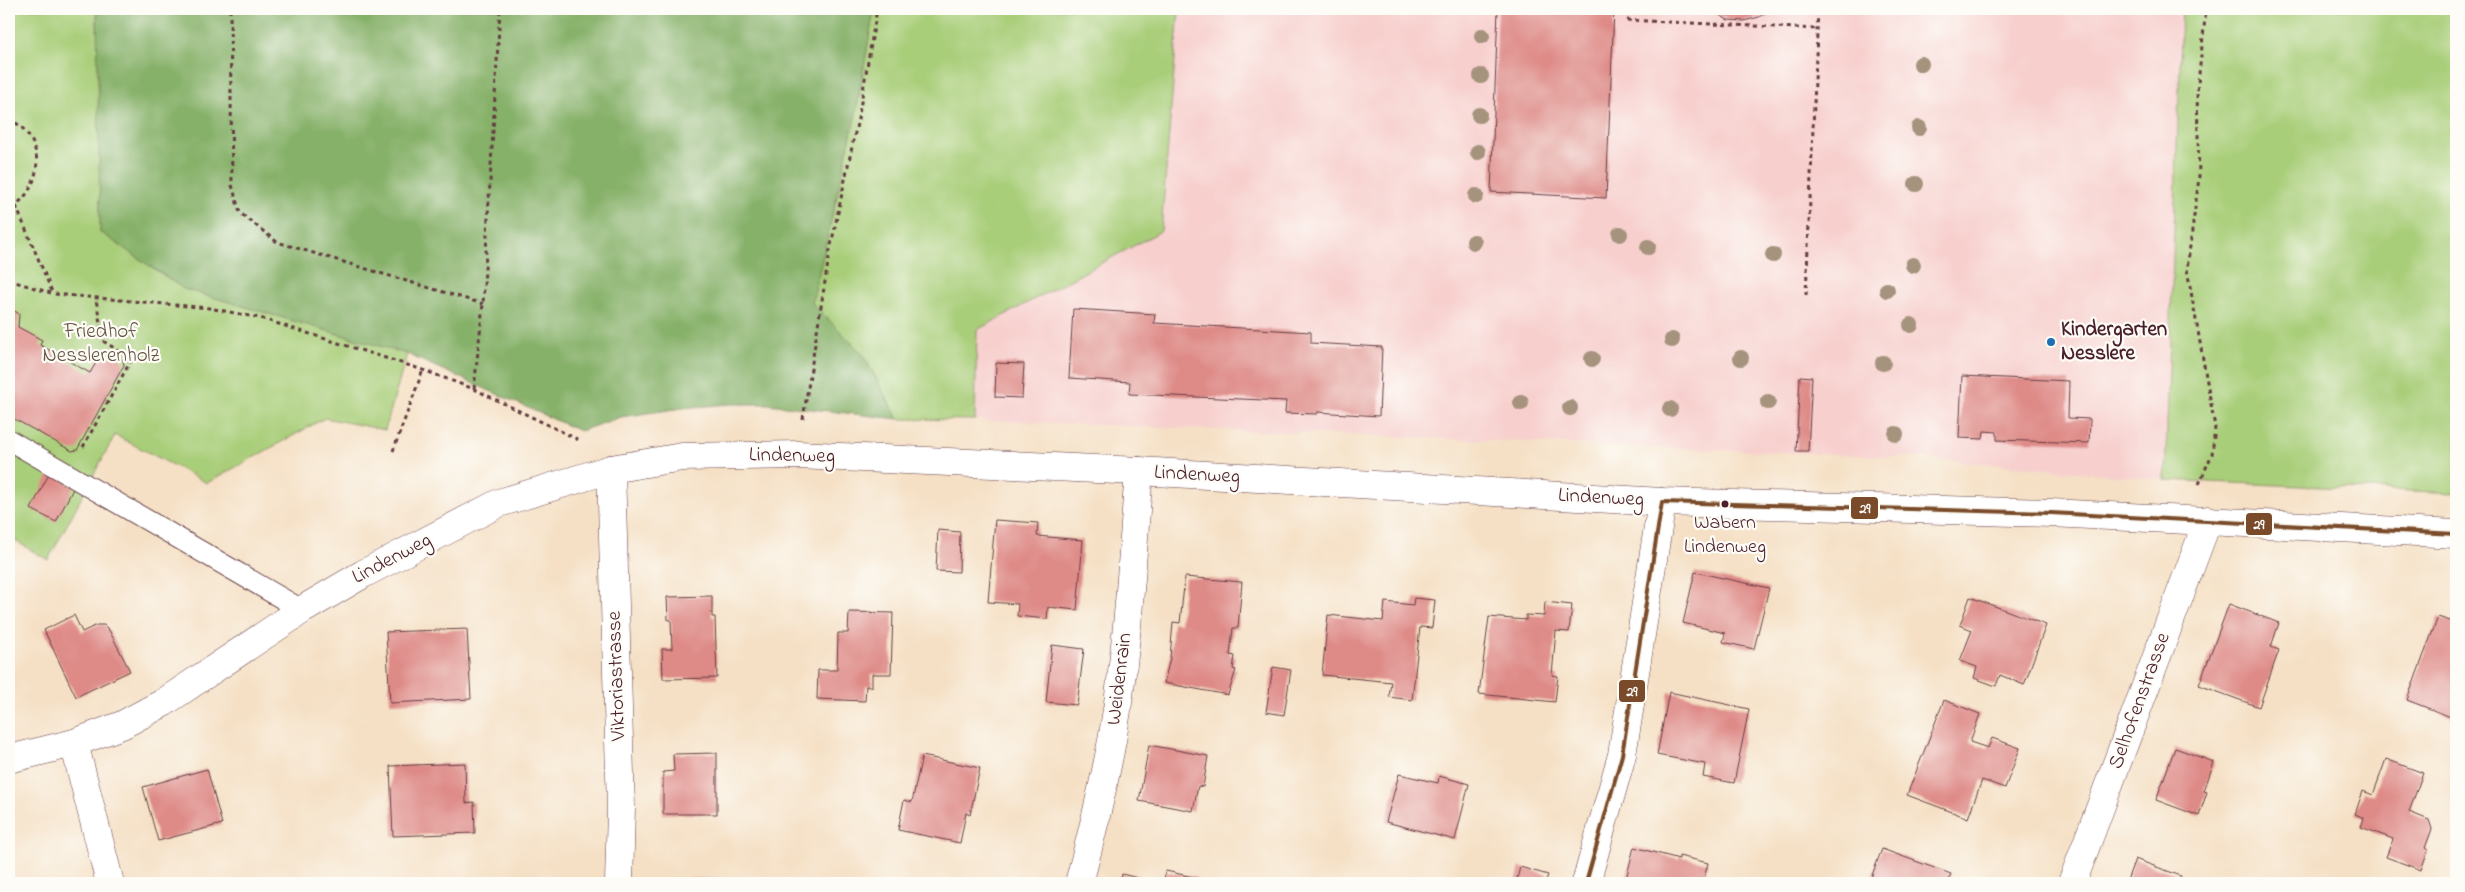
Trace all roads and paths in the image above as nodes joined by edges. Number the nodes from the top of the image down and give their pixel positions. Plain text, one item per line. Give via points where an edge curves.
1 (230, 9) edge
2 (500, 9) edge
3 (877, 9) edge
4 (1818, 9) edge
5 (2206, 9) edge
6 (1627, 20) dead end
7 (1818, 29) junction
8 (9, 118) edge
9 (16, 206) junction
10 (9, 210) edge
11 (9, 280) edge
12 (54, 294) junction
13 (1806, 295) dead end
14 (96, 299) junction
15 (483, 304) junction
16 (423, 370) junction
17 (474, 389) junction
18 (94, 429) dead end
19 (9, 440) edge
20 (394, 451) dead end
21 (798, 455) junction
22 (611, 469) junction
23 (1139, 471) junction
24 (1662, 502) junction
25 (2179, 518) junction
26 (2208, 520) junction
27 (2456, 534) edge
28 (302, 610) junction
29 (74, 743) junction
30 (9, 759) edge
31 (110, 883) edge
32 (619, 883) edge
33 (1079, 883) edge
34 (1586, 883) edge
35 (2072, 883) edge

1 - 15 path via 232,184 240,213 277,242
2 - 15 path
3 - 21 path via 830,250
4 - 7 path
5 - 25 path via 2197,93 2199,178 2187,269 2215,427 2212,454 2204,476
6 - 7 path
7 - 13 path
8 - 9 path via 25,130 34,147 37,163 35,180 28,194
9 - 10 path
9 - 12 path
11 - 12 path
12 - 14 path
14 - 16 path via 209,308 260,318
14 - 18 path via 103,341 127,356 130,362
15 - 17 path
16 - 17 path
16 - 20 path
17 - 22 path via 579,440
19 - 28 lane
21 - 22 street, Lindenweg via 682,457
21 - 23 street, Lindenweg
22 - 28 street, Lindenweg via 499,503 362,574
22 - 32 street, Viktoriastrasse
23 - 24 street, Lindenweg
23 - 33 street, Weidenrain via 1124,651 1114,726
24 - 25 street, Lindenweg
24 - 34 street via 1622,755
25 - 26 street, Lindenweg
26 - 27 street, Lindenweg
26 - 35 street, Selhofenstrasse
28 - 29 street, Lindenweg via 163,703 122,725
29 - 30 street, Lindenweg
29 - 31 street

